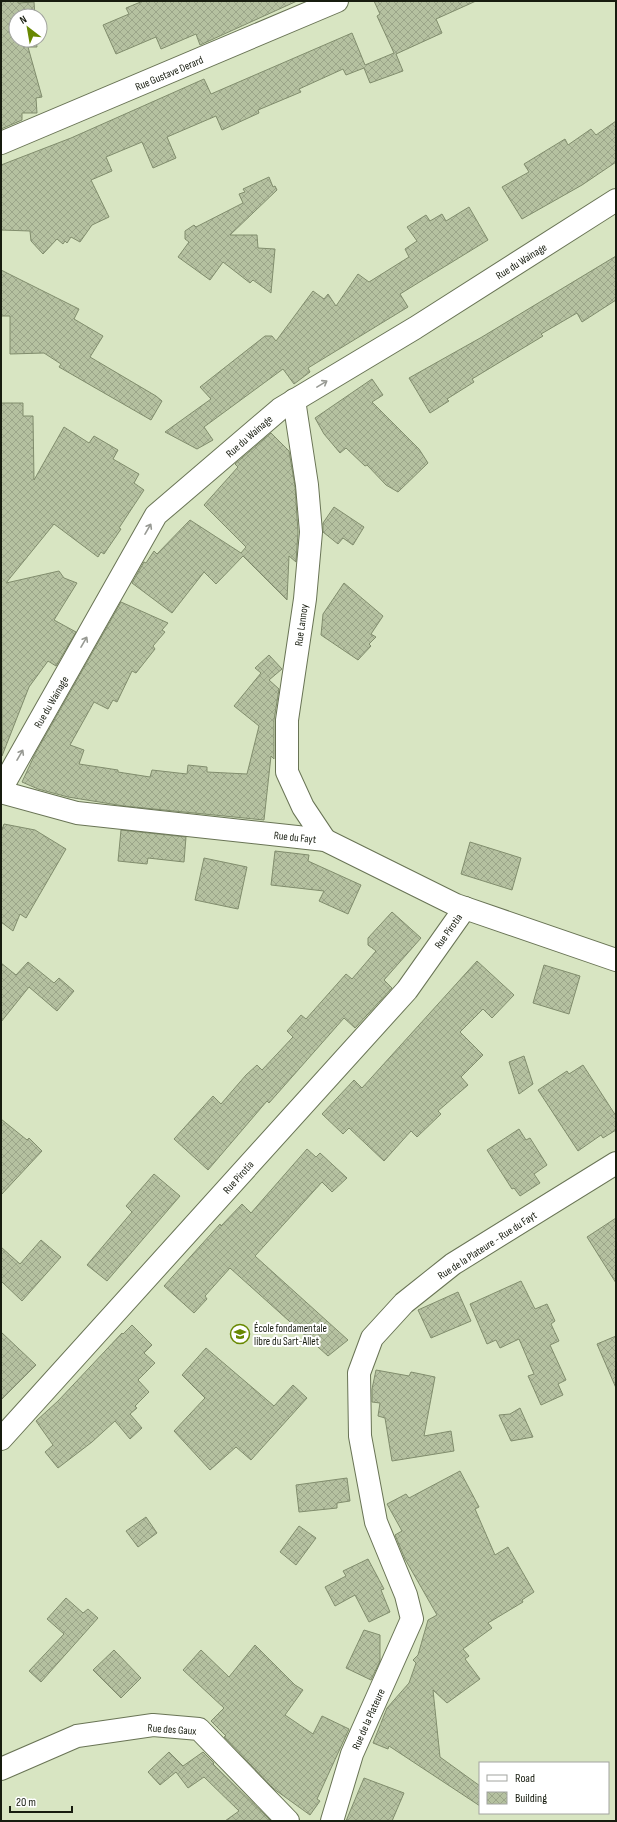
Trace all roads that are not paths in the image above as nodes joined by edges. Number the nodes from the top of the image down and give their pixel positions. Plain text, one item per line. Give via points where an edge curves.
1 (337, 1) edge
2 (1, 143) edge
3 (616, 200) edge
4 (294, 400) junction
5 (1, 789) edge
6 (1, 792) edge
7 (325, 840) junction
8 (465, 908) junction
9 (616, 960) edge
10 (616, 1163) edge
11 (1, 1439) edge
12 (412, 1619) joint
13 (1, 1769) edge
14 (288, 1821) edge
15 (332, 1821) edge

1 - 2 street, Rue Gustave Derard
4 -> 3 street, Rue du Wainage via 415,328
5 -> 4 street, Rue du Wainage via 156,515 280,409
4 - 7 street, Rue Lannoy via 307,485 311,532 305,599 287,720 288,772 303,807
6 - 7 street, Rue du Fayt via 78,813
7 - 8 street, Rue du Fayt
8 - 9 street, Rue du Fayt
8 - 11 street, Rue Pirotia via 407,990
10 - 12 street, Rue de la Plateure - Rue du Fayt via 453,1264 404,1303 372,1338 358,1372 360,1436 376,1522 406,1595
12 - 15 street, Rue de la Plateure via 352,1754
13 - 14 street, Rue des Gaux via 77,1736 153,1725 199,1729

